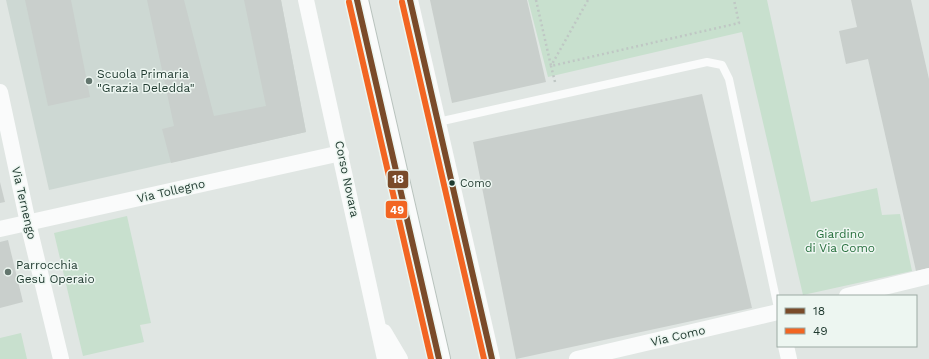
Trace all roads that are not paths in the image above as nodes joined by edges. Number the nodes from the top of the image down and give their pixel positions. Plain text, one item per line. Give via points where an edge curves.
1 (306, 0) edge
2 (356, 0) edge
3 (410, 0) edge
4 (0, 92) edge
5 (438, 122) junction
6 (341, 153) junction
7 (28, 223) junction
8 (0, 229) edge
9 (929, 276) edge
10 (851, 295) edge
11 (777, 303) edge
12 (777, 312) edge
13 (378, 322) junction
14 (786, 347) edge
15 (61, 359) edge
16 (385, 359) edge
17 (400, 359) edge
18 (439, 359) edge
19 (492, 359) edge
20 (577, 359) edge
21 (789, 359) edge

1 - 6 street, Corso Novara
2 - 18 main road
3 - 5 street
4 - 7 street, Via Ternengo
5 - 11 lane via 707,62 722,64 731,86
5 - 19 street
6 - 7 street, Via Tollegno
6 - 13 street, Corso Novara
7 - 8 street, Via Tollegno
7 - 15 street, Via Ternengo
9 - 10 street
12 - 20 street, Via Como
13 - 16 street, Corso Novara
13 - 17 street
14 - 21 street

